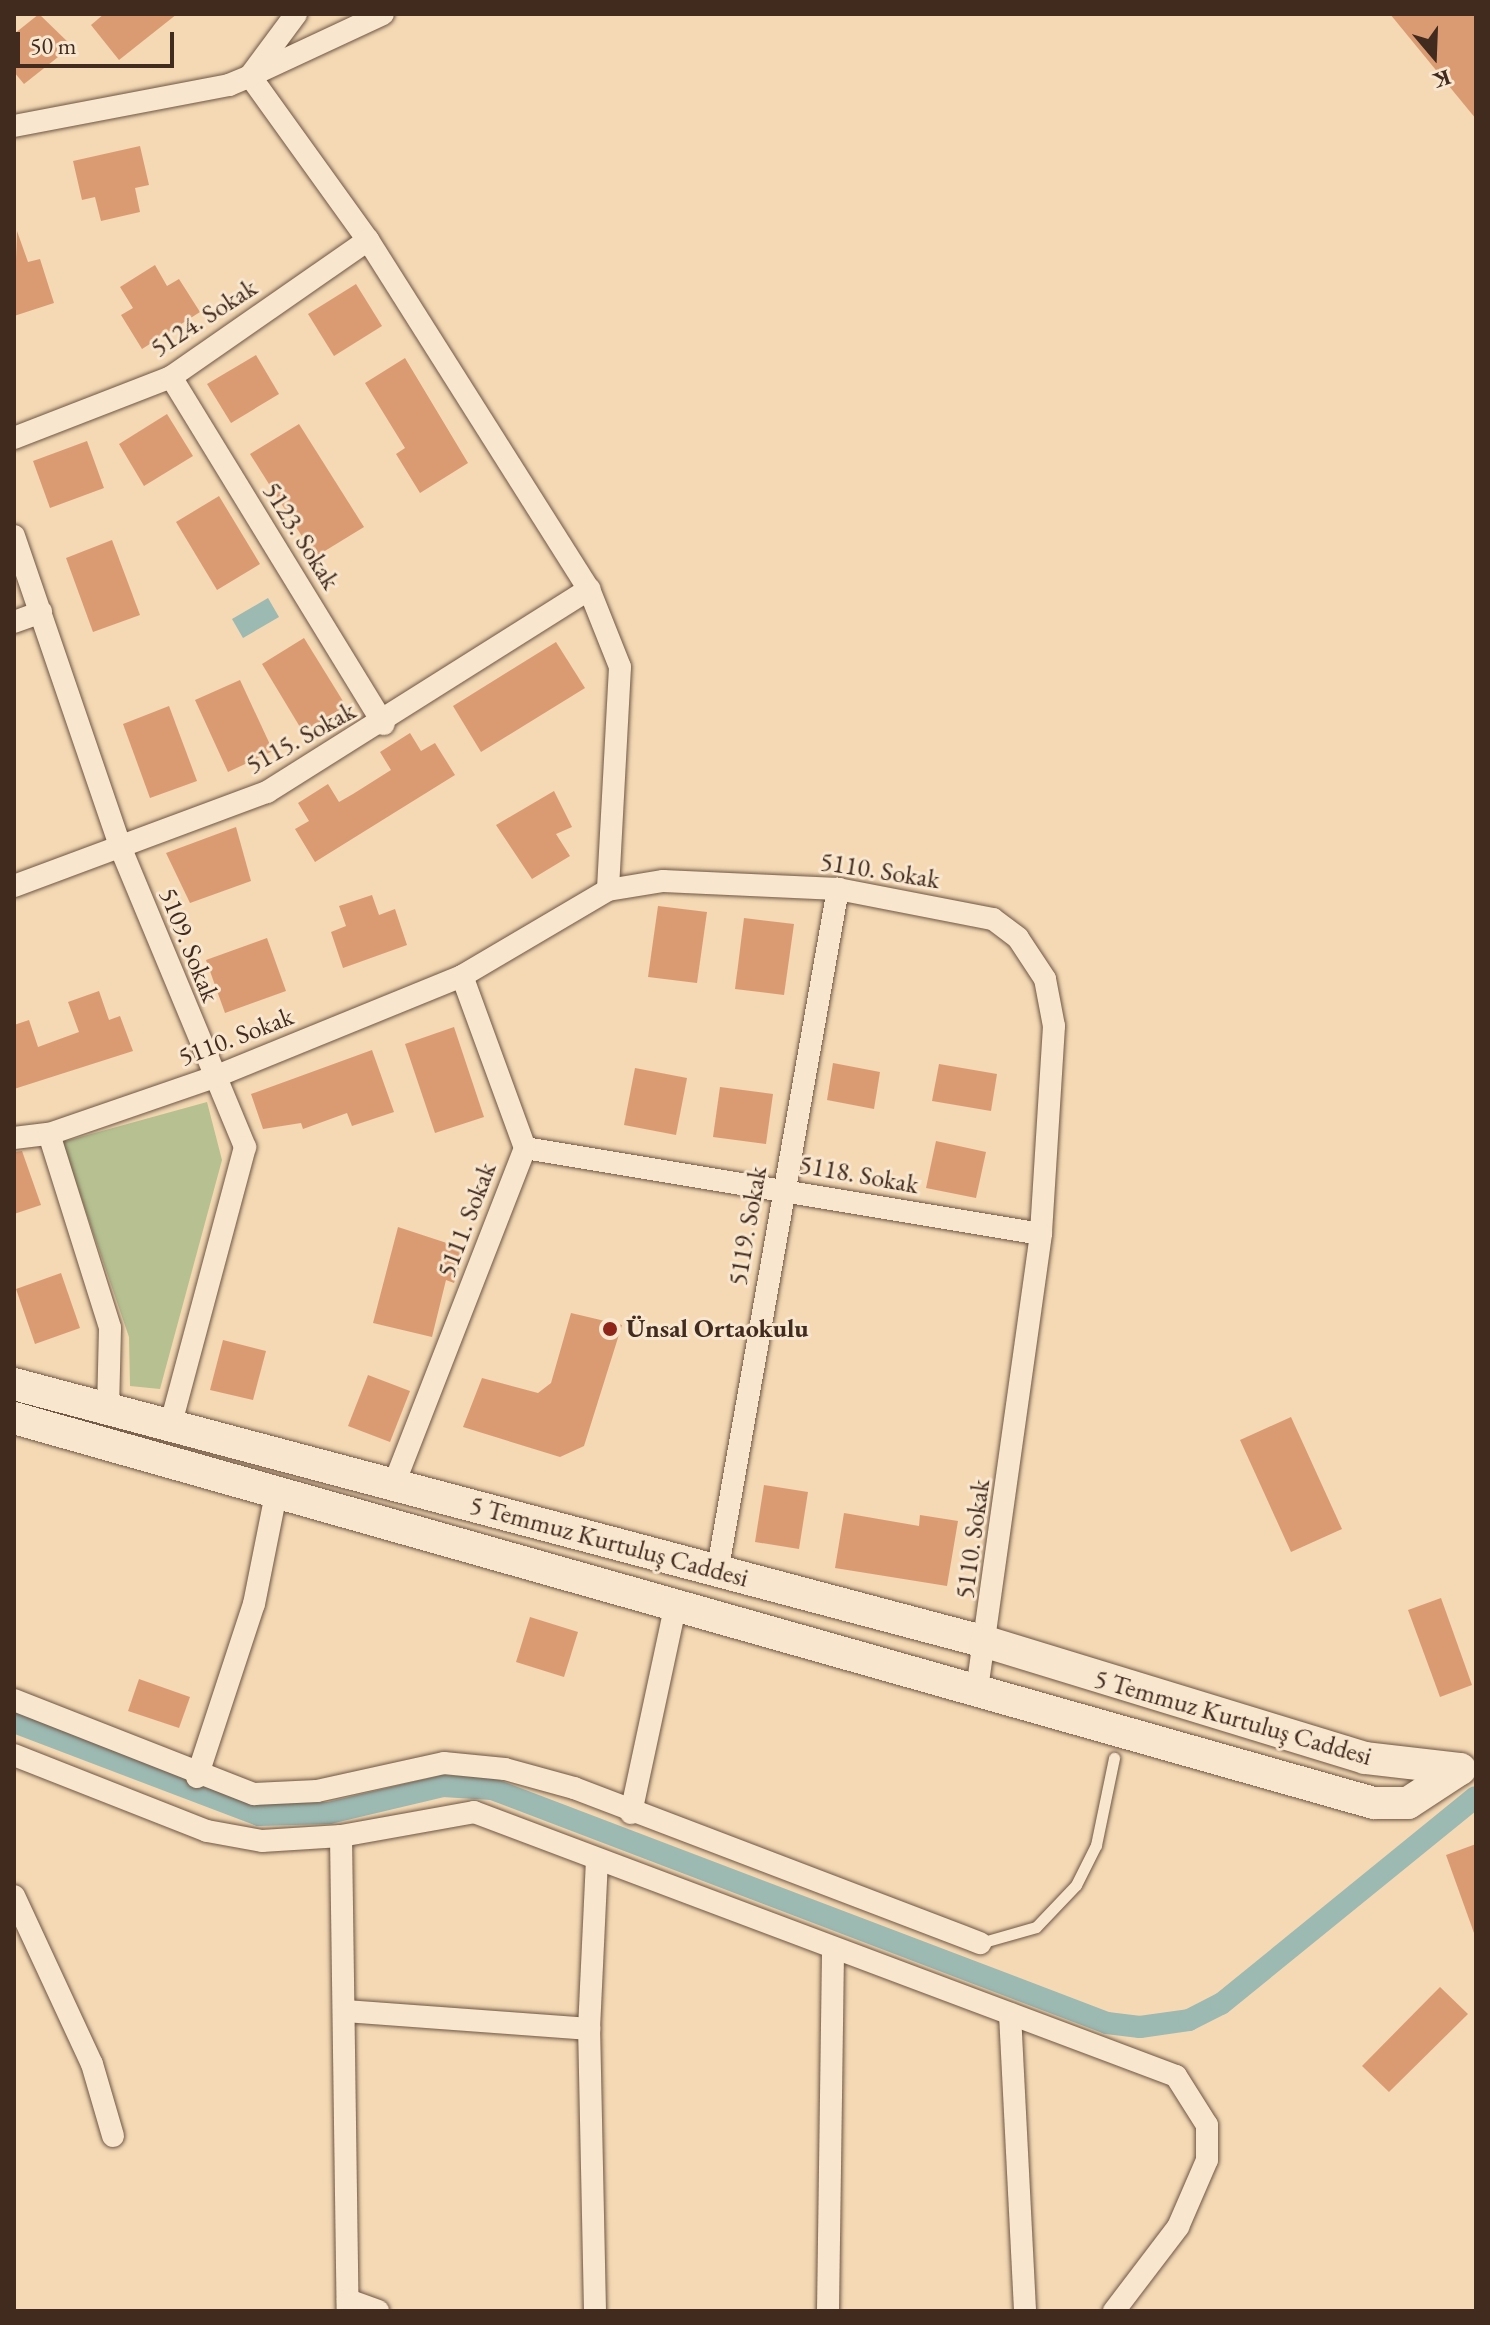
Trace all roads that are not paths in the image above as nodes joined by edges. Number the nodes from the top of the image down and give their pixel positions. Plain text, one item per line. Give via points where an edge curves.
1 (296, 14) edge
2 (383, 14) edge
3 (250, 76) junction
4 (14, 126) edge
5 (368, 240) junction
6 (171, 377) junction
7 (14, 438) edge
8 (14, 536) edge
9 (589, 589) junction
10 (41, 612) junction
11 (14, 622) edge
12 (384, 724) junction
13 (121, 849) junction
14 (14, 886) edge
15 (838, 889) junction
16 (608, 890) junction
17 (462, 976) junction
18 (212, 1078) junction
19 (49, 1134) junction
20 (14, 1138) edge
21 (525, 1148) junction
22 (782, 1190) junction
23 (1041, 1234) junction
24 (14, 1384) edge
25 (108, 1409) junction
26 (14, 1418) edge
27 (171, 1423) junction
28 (394, 1484) junction
29 (276, 1494) junction
30 (586, 1538) junction
31 (717, 1573) junction
32 (570, 1578) junction
33 (675, 1608) junction
34 (986, 1642) junction
35 (977, 1690) junction
36 (14, 1700) edge
37 (14, 1755) edge
38 (1114, 1758) dead end
39 (1471, 1767) edge
40 (197, 1777) junction
41 (631, 1813) junction
42 (341, 1836) junction
43 (597, 1860) junction
44 (14, 1896) edge
45 (980, 1943) joint
46 (833, 1951) junction
47 (346, 2011) junction
48 (1010, 2014) junction
49 (589, 2029) junction
50 (113, 2136) dead end
51 (348, 2306) edge
52 (378, 2311) edge
53 (595, 2311) edge
54 (828, 2311) edge
55 (1025, 2311) edge
56 (1114, 2311) edge

1 - 3 street
2 - 3 street
3 - 4 street via 229,85
3 - 5 street
5 - 6 street, 5124. Sokak
5 - 9 street
6 - 7 street, 5124. Sokak
6 - 12 street, 5123. Sokak
8 - 10 street, 5109. Sokak
9 - 12 street, 5115. Sokak
9 - 16 street via 620,667
10 - 11 street
10 - 13 street, 5109. Sokak
12 - 13 street, 5115. Sokak via 267,792
13 - 14 street, 5115. Sokak
13 - 18 street, 5109. Sokak
15 - 16 street, 5110. Sokak via 663,881
15 - 22 street, 5119. Sokak
15 - 23 street, 5110. Sokak via 993,919 1018,938 1045,979 1054,1026
16 - 17 street, 5110. Sokak
17 - 18 street, 5110. Sokak
17 - 21 street, 5111. Sokak
18 - 19 street, 5110. Sokak
18 - 27 street, 5109. Sokak via 245,1147
19 - 20 street, 5110. Sokak
19 - 25 street via 110,1328
21 - 22 street, 5118. Sokak
21 - 28 street, 5111. Sokak
22 - 23 street, 5118. Sokak
22 - 31 street, 5119. Sokak
23 - 34 street, 5110. Sokak
24 - 25 main road, 5 Temmuz Kurtuluş Caddesi
25 - 27 main road, 5 Temmuz Kurtuluş Caddesi
26 - 29 main road, 5 Temmuz Kurtuluş Caddesi
27 - 28 main road, 5 Temmuz Kurtuluş Caddesi
28 - 30 main road, 5 Temmuz Kurtuluş Caddesi
29 - 32 main road, 5 Temmuz Kurtuluş Caddesi
29 - 40 street via 254,1604
30 - 31 main road, 5 Temmuz Kurtuluş Caddesi
30 - 32 main road
31 - 34 main road, 5 Temmuz Kurtuluş Caddesi
32 - 33 main road, 5 Temmuz Kurtuluş Caddesi
33 - 35 main road, 5 Temmuz Kurtuluş Caddesi
33 - 41 street
34 - 35 street, 5110. Sokak
34 - 39 main road, 5 Temmuz Kurtuluş Caddesi via 1365,1758
35 - 39 main road, 5 Temmuz Kurtuluş Caddesi via 1374,1803 1408,1803
36 - 40 street
37 - 42 street via 207,1831 262,1841
38 - 45 lane via 1096,1845 1076,1885 1036,1927
40 - 41 street via 254,1794 301,1792 444,1763 505,1769
41 - 45 street
42 - 43 street via 474,1812
42 - 47 street
43 - 46 street
43 - 49 street
44 - 50 street via 66,2002
46 - 48 street
46 - 54 street
47 - 49 street
47 - 51 street
48 - 55 street
48 - 56 street via 1176,2076 1207,2125 1198,2191
49 - 53 street
51 - 52 street

